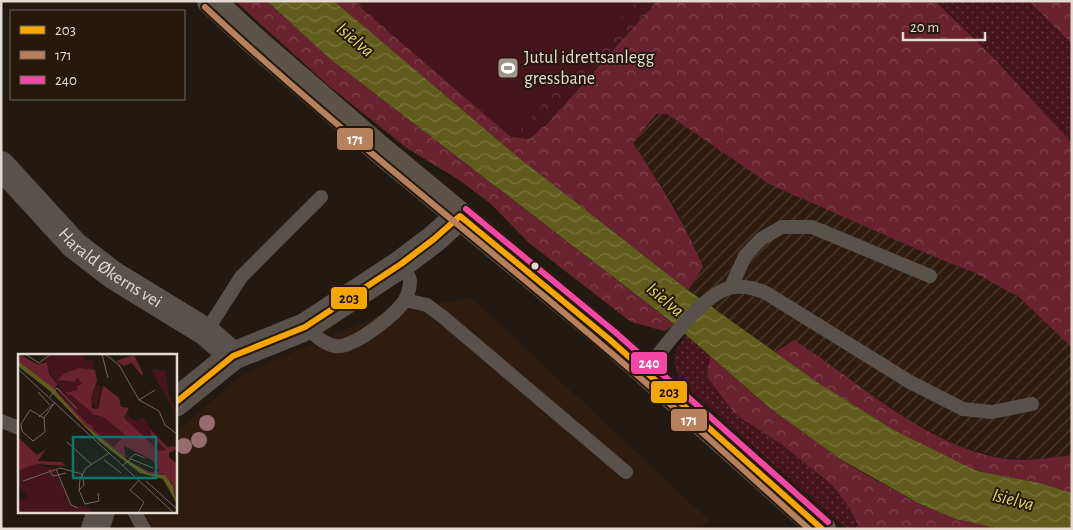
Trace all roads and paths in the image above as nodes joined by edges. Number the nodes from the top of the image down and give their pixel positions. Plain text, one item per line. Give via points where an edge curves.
1 (211, 1) edge
2 (1, 165) edge
3 (321, 197) dead end
4 (460, 216) junction
5 (400, 264) junction
6 (930, 276) dead end
7 (730, 287) junction
8 (405, 300) junction
9 (305, 327) junction
10 (206, 332) junction
11 (233, 356) junction
12 (645, 371) junction
13 (176, 402) edge
14 (1032, 404) dead end
15 (1, 421) edge
16 (18, 428) edge
17 (626, 472) dead end
18 (101, 512) edge
19 (135, 512) edge
20 (95, 529) edge
21 (144, 529) edge
22 (822, 529) edge

1 - 4 main road
2 - 10 street, Harald Økerns vei via 74,244 113,275
3 - 10 lane via 241,277
4 - 5 street
4 - 12 main road
5 - 8 lane via 410,279
5 - 9 street
6 - 7 lane via 812,227 797,226 782,227 762,240 745,256
7 - 12 lane via 710,297
7 - 14 lane via 748,287 766,293 894,372 963,410 992,412
8 - 9 lane via 378,326 347,345 328,344
8 - 17 lane via 427,305 443,317
9 - 11 street
10 - 11 street, Harald Økerns vei
11 - 13 street
12 - 22 main road
15 - 16 lane
18 - 20 street
19 - 21 lane

